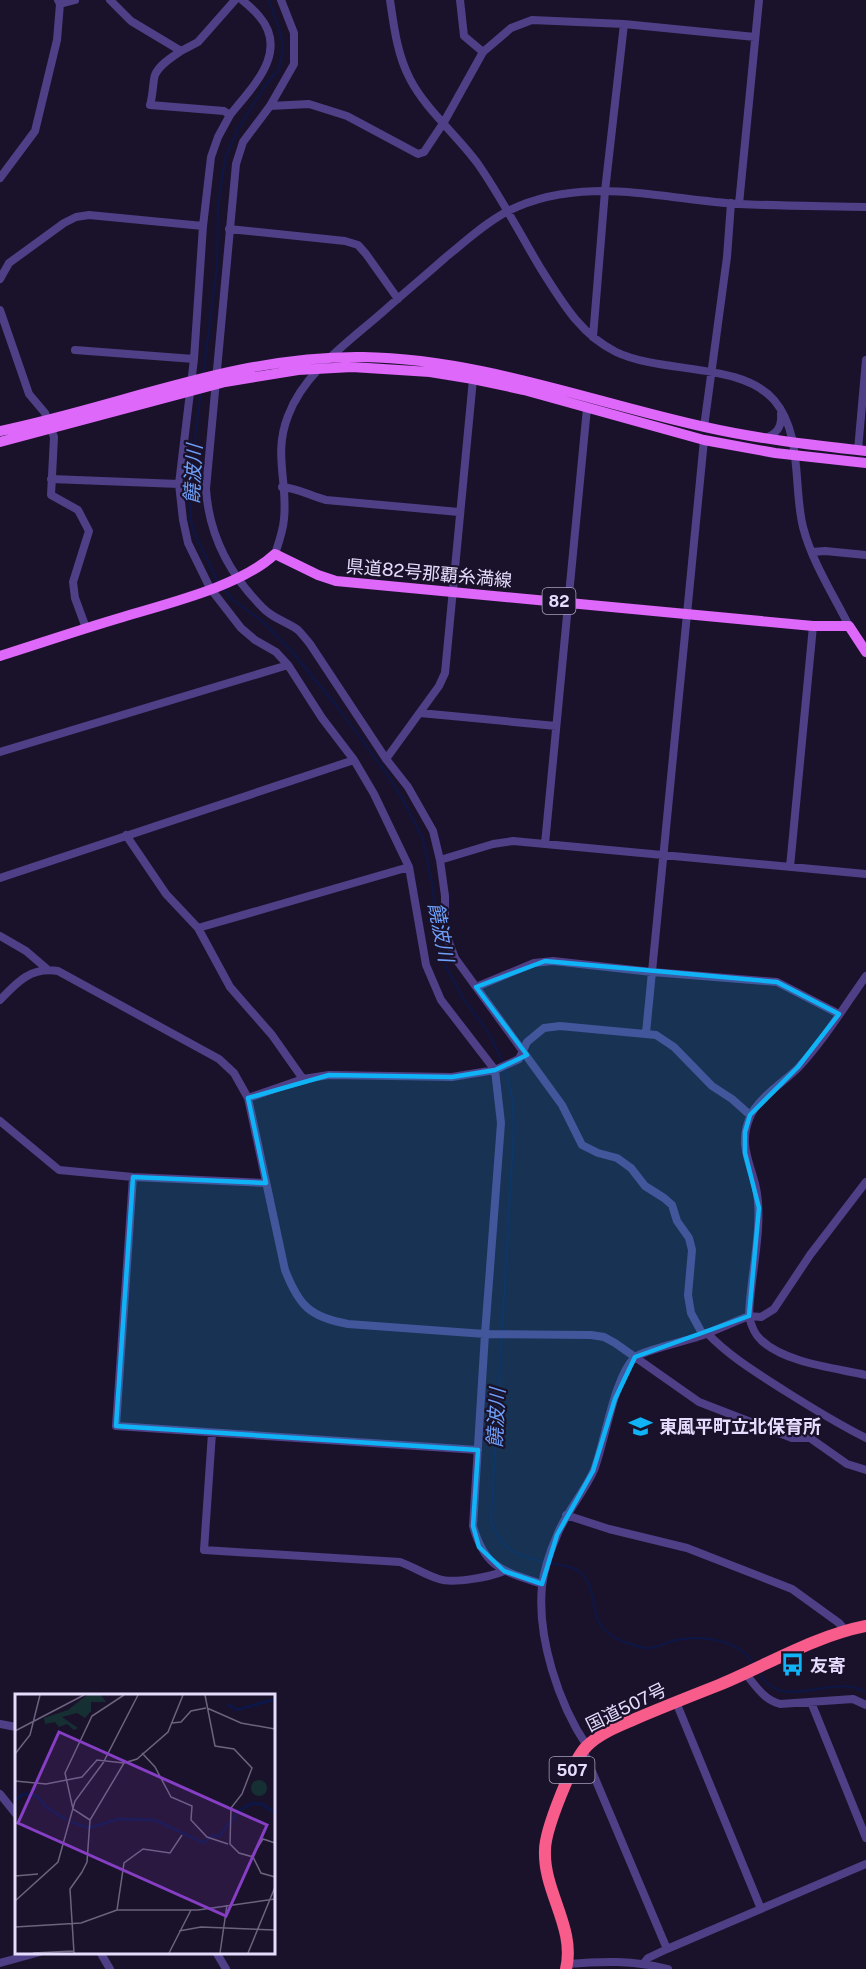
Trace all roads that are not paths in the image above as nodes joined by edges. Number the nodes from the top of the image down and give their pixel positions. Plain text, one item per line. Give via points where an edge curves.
1 (75, 0) edge
2 (110, 0) edge
3 (235, 0) edge
4 (242, 0) edge
5 (281, 0) edge
6 (390, 0) edge
7 (460, 0) edge
8 (759, 0) edge
9 (59, 2) edge
10 (624, 24) junction
11 (755, 37) junction
12 (181, 51) junction
13 (483, 52) junction
14 (270, 106) junction
15 (230, 115) junction
16 (444, 122) junction
17 (0, 178) edge
18 (605, 191) junction
19 (735, 203) junction
20 (866, 207) edge
21 (507, 212) junction
22 (203, 226) junction
23 (229, 229) junction
24 (0, 279) edge
25 (398, 299) junction
26 (0, 310) edge
27 (593, 337) junction
28 (75, 350) dead end
29 (194, 359) junction
30 (866, 360) edge
31 (431, 367) junction
32 (710, 373) junction
33 (473, 379) junction
34 (587, 408) junction
35 (780, 409) junction
36 (704, 427) junction
37 (0, 431) edge
38 (762, 439) junction
39 (704, 440) junction
40 (0, 442) edge
41 (792, 444) junction
42 (862, 451) edge
43 (794, 456) junction
44 (866, 463) edge
45 (51, 479) junction
46 (179, 484) junction
47 (282, 487) junction
48 (459, 512) junction
49 (812, 552) junction
50 (275, 554) junction
51 (866, 555) edge
52 (235, 579) junction
53 (213, 587) junction
54 (451, 593) junction
55 (568, 602) junction
56 (687, 614) junction
57 (813, 626) junction
58 (849, 626) junction
59 (87, 628) junction
60 (866, 652) edge
61 (0, 656) edge
62 (288, 665) junction
63 (420, 713) junction
64 (556, 726) junction
65 (0, 752) edge
66 (386, 759) junction
67 (354, 760) junction
68 (126, 835) junction
69 (545, 844) junction
70 (662, 855) junction
71 (440, 860) junction
72 (409, 867) junction
73 (790, 867) junction
74 (866, 874) edge
75 (0, 878) edge
76 (198, 928) junction
77 (0, 936) edge
78 (47, 969) junction
79 (652, 972) junction
80 (866, 976) edge
81 (476, 987) junction
82 (0, 1000) edge
83 (839, 1014) junction
84 (646, 1033) junction
85 (521, 1055) junction
86 (497, 1069) junction
87 (303, 1079) junction
88 (248, 1098) junction
89 (750, 1115) junction
90 (0, 1121) edge
91 (133, 1177) junction
92 (866, 1182) edge
93 (266, 1184) junction
94 (749, 1316) junction
95 (488, 1334) junction
96 (705, 1334) junction
97 (635, 1356) junction
98 (866, 1375) edge
99 (212, 1432) junction
100 (866, 1438) edge
101 (478, 1450) junction
102 (866, 1470) edge
103 (566, 1515) junction
104 (504, 1571) junction
105 (542, 1584) junction
106 (866, 1626) edge
107 (846, 1631) junction
108 (747, 1672) junction
109 (676, 1702) junction
110 (811, 1702) junction
111 (866, 1705) edge
112 (0, 1724) edge
113 (15, 1727) edge
114 (585, 1748) junction
115 (0, 1794) edge
116 (15, 1813) edge
117 (866, 1838) edge
118 (866, 1864) edge
119 (761, 1909) junction
120 (667, 1949) junction
121 (36, 1954) edge
122 (101, 1954) edge
123 (217, 1954) edge
124 (0, 1963) edge
125 (644, 1963) junction
126 (567, 1966) edge
127 (110, 1969) edge
128 (226, 1969) edge
129 (668, 1969) edge

1 - 9 street
2 - 12 street via 131,21
3 - 12 street via 198,42
4 - 15 street via 260,17 272,46 260,77
5 - 14 street via 294,33 294,64
6 - 16 street via 397,48 410,80
7 - 13 street via 464,36
8 - 11 street
9 - 17 street via 57,40 35,131
10 - 11 street
10 - 13 street via 532,20 511,28
10 - 18 street
11 - 19 street
12 - 15 street via 155,75 150,105 224,111
13 - 16 street
14 - 16 street via 309,104 347,116 418,154 424,152
14 - 23 street via 243,142 236,164
15 - 22 street via 211,157
16 - 21 street via 478,164
18 - 19 street
18 - 21 street via 560,193
18 - 27 street
19 - 20 street
19 - 32 street
21 - 25 street via 466,240
21 - 27 street via 569,314
22 - 24 street via 76,217 9,263
22 - 29 street
23 - 25 street via 358,245
23 - 52 street via 206,489 207,512 215,538
25 - 47 street via 306,383 293,404 283,428
26 - 45 street via 29,394 45,413 54,437
27 - 32 street via 613,350 650,364
28 - 29 street
29 - 46 street
30 - 42 street
31 - 33 main road
31 - 36 main road via 529,381
31 - 37 main road via 363,357 255,366
31 - 40 main road via 339,367 247,377
32 - 35 street via 764,390
32 - 36 street
33 - 34 main road
33 - 48 street
34 - 39 main road
34 - 55 street
35 - 38 street via 782,420 777,431
35 - 41 street
36 - 38 main road
38 - 41 main road
39 - 43 main road
39 - 56 street
41 - 42 main road
41 - 43 street
43 - 44 main road
43 - 49 street via 803,527
45 - 46 street
45 - 59 street via 51,495 78,510 89,531 73,582
46 - 53 street via 188,543
47 - 48 street via 326,500
47 - 50 street via 285,517
48 - 54 street
49 - 51 street
49 - 58 street
50 - 52 main road
50 - 54 main road, 県道82号那覇糸満線 / 82 via 336,581
52 - 53 main road
52 - 66 street via 263,609 297,630 310,644
53 - 59 main road
53 - 62 street via 241,628
54 - 55 main road, 県道82号那覇糸満線 / 82
54 - 63 street via 445,674
55 - 56 main road, 県道82号那覇糸満線 / 82
55 - 64 street
56 - 57 main road, 県道82号那覇糸満線 / 82
56 - 70 street
57 - 58 main road, 県道82号那覇糸満線 / 82
57 - 73 street
58 - 60 main road
59 - 61 main road
62 - 65 street
62 - 67 street
63 - 64 street
63 - 66 street
64 - 69 street
66 - 71 street via 408,787 433,831
67 - 68 street
67 - 72 street
68 - 75 street
68 - 76 street via 166,894
69 - 70 street
69 - 71 street via 493,844
70 - 73 street
70 - 79 street
71 - 81 street via 445,932 455,958
72 - 76 street
72 - 86 street via 426,965 441,1000
73 - 74 street
76 - 87 street via 230,987 272,1035
77 - 78 street
78 - 82 street via 22,977
78 - 88 street via 65,974 219,1059 234,1073
79 - 81 street via 544,962
79 - 83 street via 777,982
79 - 84 street
80 - 83 street
81 - 85 street
83 - 89 street via 798,1067
84 - 85 street via 544,1028 527,1042
84 - 89 street via 665,1039 712,1086
85 - 86 street
85 - 96 street via 562,1105 582,1145 624,1163 672,1205 692,1250 688,1294 691,1313
86 - 87 street via 452,1077 329,1075
86 - 95 street via 501,1123
87 - 88 street
88 - 93 street
89 - 94 street via 745,1153 759,1208
90 - 91 street via 59,1170
91 - 93 street
91 - 99 street via 116,1426
92 - 94 street via 774,1309 761,1317
93 - 95 street via 285,1270 303,1306 315,1315 348,1324
94 - 96 street
94 - 98 street via 760,1340 771,1347 805,1363
95 - 97 street via 591,1335
95 - 101 street
96 - 97 street
96 - 100 street via 743,1364
97 - 102 street via 699,1402 792,1438 810,1438 847,1464
97 - 103 street via 615,1399 593,1471
99 - 101 street
99 - 104 street via 204,1550 400,1562 441,1580 488,1578
101 - 104 street via 473,1526 479,1547
103 - 105 street
103 - 107 street via 687,1548 792,1588
104 - 105 street
105 - 114 street via 541,1615 556,1680
106 - 107 highway, 国道507号 / 507
107 - 108 highway, 国道507号 / 507
108 - 109 highway, 国道507号 / 507
108 - 110 street via 771,1701
109 - 114 highway, 国道507号 / 507 via 614,1728
109 - 119 street
110 - 111 street via 853,1699
110 - 117 street
112 - 113 street
114 - 120 street
114 - 126 highway, 国道507号 / 507 via 573,1769 544,1849 549,1881 564,1925
115 - 116 street
118 - 119 street
119 - 120 street
120 - 125 street
121 - 124 street
122 - 127 street
123 - 128 street
125 - 126 street via 615,1961
125 - 129 street

